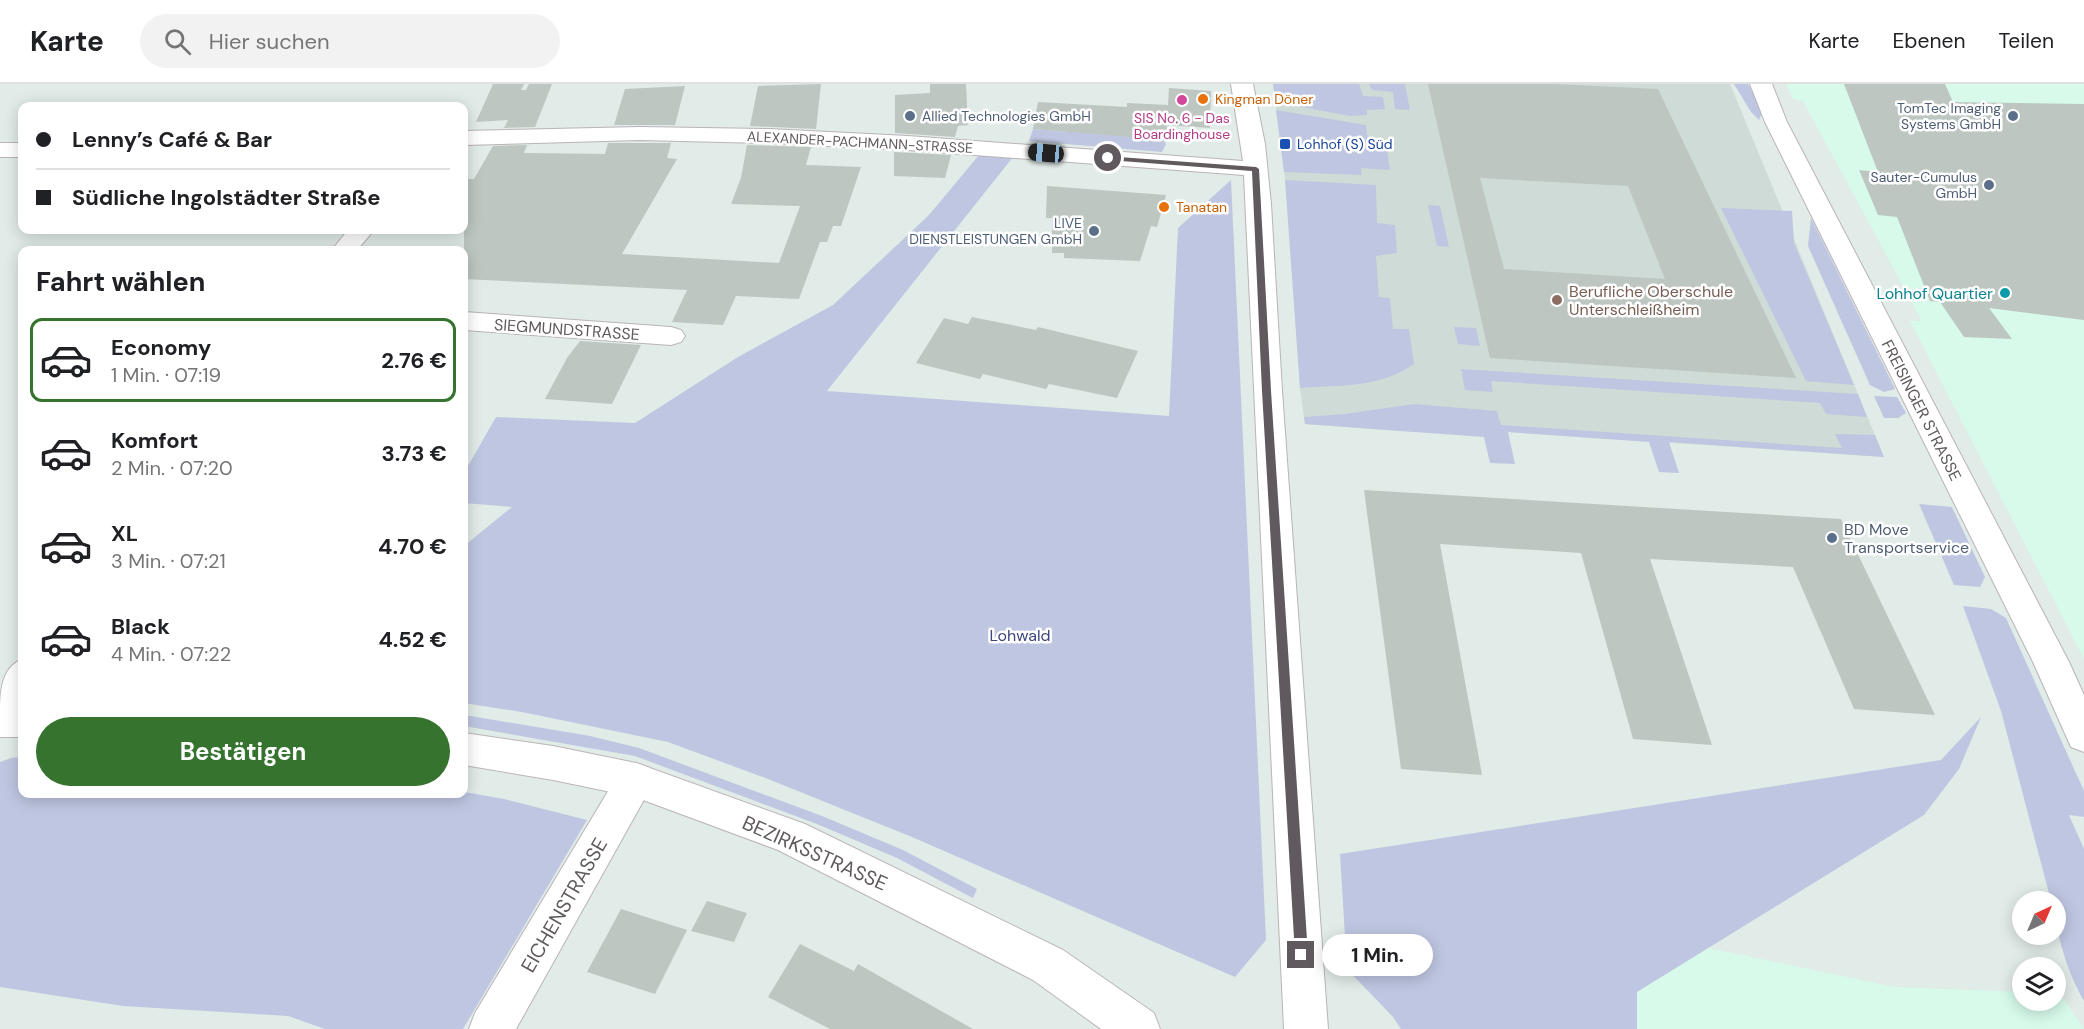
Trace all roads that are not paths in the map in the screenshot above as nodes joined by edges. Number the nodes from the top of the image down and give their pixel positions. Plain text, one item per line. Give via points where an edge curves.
1 (1242, 84) edge
2 (1761, 84) edge
3 (468, 138) edge
4 (0, 150) edge
5 (18, 150) edge
6 (1256, 169) junction
7 (358, 234) edge
8 (347, 246) edge
9 (468, 321) edge
10 (671, 336) dead end
11 (18, 679) edge
12 (0, 704) edge
13 (0, 721) edge
14 (18, 721) edge
15 (2084, 736) edge
16 (468, 750) edge
17 (636, 780) junction
18 (491, 1029) edge
19 (1138, 1029) edge
20 (1306, 1029) edge

1 - 6 street
2 - 15 street, FREISINGER STRASSE via 1776,122 2051,662
3 - 6 street, ALEXANDER-PACHMANN-STRASSE via 698,134 834,139
4 - 5 street
6 - 20 street
7 - 8 street
9 - 10 street, SIEGMUNDSTRASSE
11 - 12 street
13 - 14 street
16 - 17 street, BEZIRKSSTRASSE
17 - 18 street, EICHENSTRASSE
17 - 19 street, BEZIRKSSTRASSE via 791,837 951,916 1048,965

